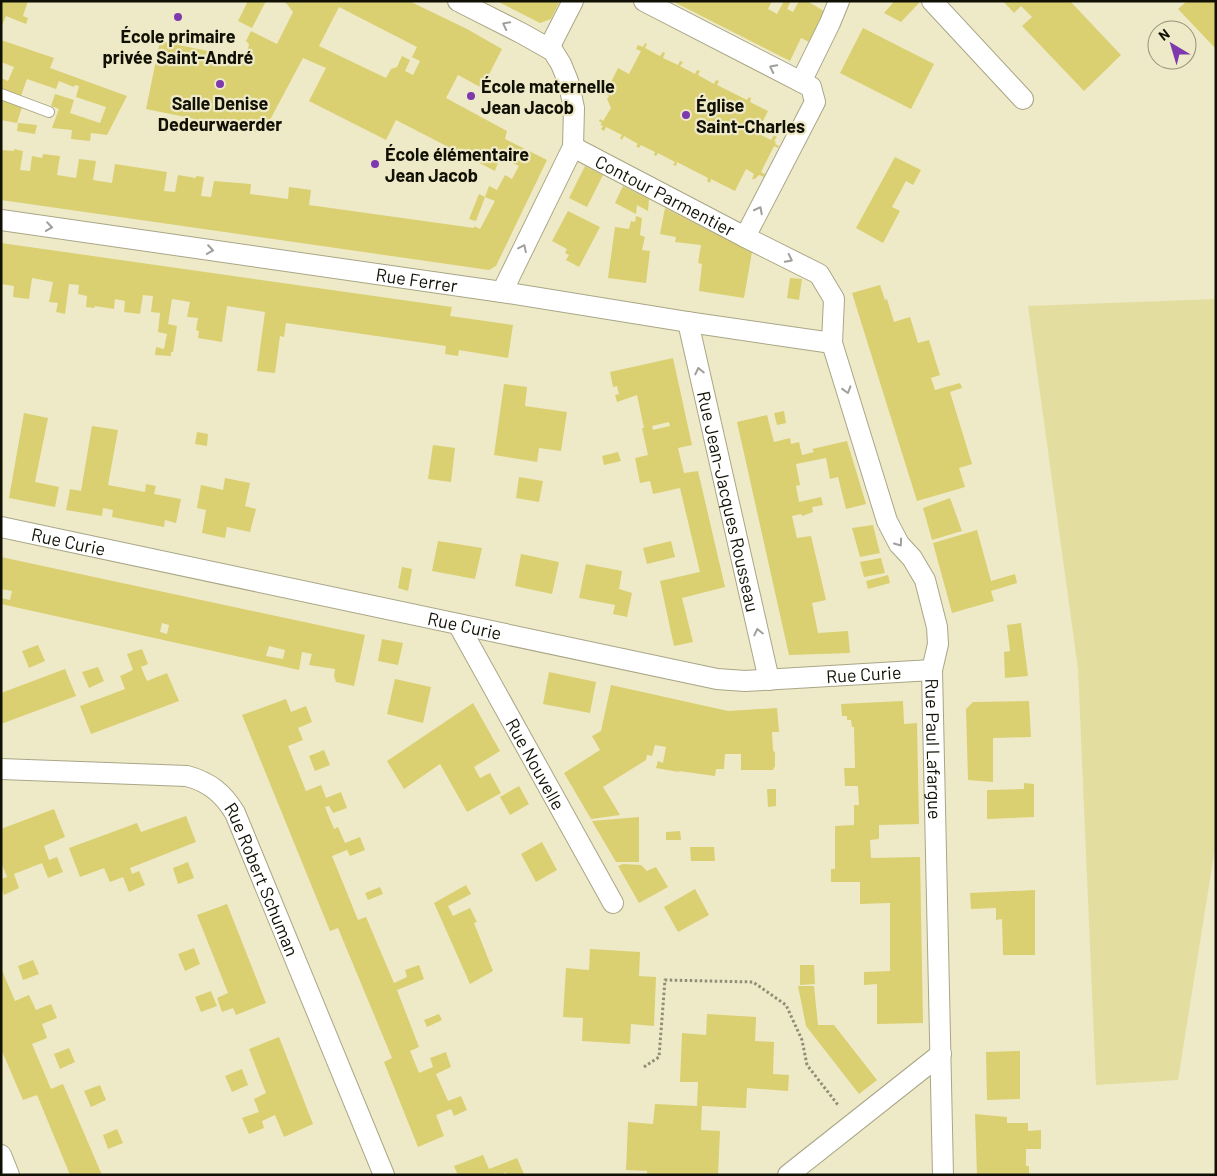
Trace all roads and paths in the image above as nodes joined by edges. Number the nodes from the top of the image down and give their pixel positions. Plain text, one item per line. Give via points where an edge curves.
1 (458, 1) edge
2 (573, 1) edge
3 (644, 1) edge
4 (839, 1) edge
5 (932, 1) edge
6 (549, 48) junction
7 (801, 82) junction
8 (1, 94) edge
9 (1023, 98) dead end
10 (49, 112) dead end
11 (573, 147) junction
12 (1, 220) edge
13 (745, 237) junction
14 (502, 292) junction
15 (688, 322) junction
16 (832, 344) junction
17 (1, 527) edge
18 (458, 624) junction
19 (932, 670) junction
20 (769, 680) junction
21 (1, 768) edge
22 (613, 903) dead end
23 (941, 1054) junction
24 (644, 1066) dead end
25 (852, 1124) junction
26 (1, 1155) edge
27 (9, 1175) edge
28 (384, 1175) edge
29 (788, 1175) edge
30 (943, 1175) edge

6 -> 1 street
2 - 6 street
7 -> 3 street, Contour Parmentier
4 - 7 street
5 - 9 street
6 - 11 street via 568,81 574,108
13 -> 7 street, Contour Parmentier via 815,102 811,87
8 - 10 lane
11 - 13 street, Contour Parmentier
14 -> 11 street, Contour Parmentier
12 -> 14 street, Rue Ferrer
13 -> 16 street, Rue Paul Lafargue via 819,274 834,299
14 - 15 street, Rue Ferrer
15 - 16 street, Rue Ferrer
20 -> 15 street, Rue Jean-Jacques Rousseau
16 -> 19 street, Rue Paul Lafargue via 887,521 925,580 937,627 938,644
17 - 18 street, Rue Curie
18 - 20 street, Rue Curie via 717,679
18 - 22 street, Rue Nouvelle
19 - 20 street, Rue Curie
19 - 23 street, Rue Paul Lafargue
21 - 28 street, Rue Robert Schuman via 187,776 208,783 224,796 235,813
23 - 25 street
23 - 30 street, Rue Paul Lafargue
24 - 25 path via 659,1057 665,980 752,982 786,1005 802,1040 807,1065
25 - 29 street
26 - 27 street

